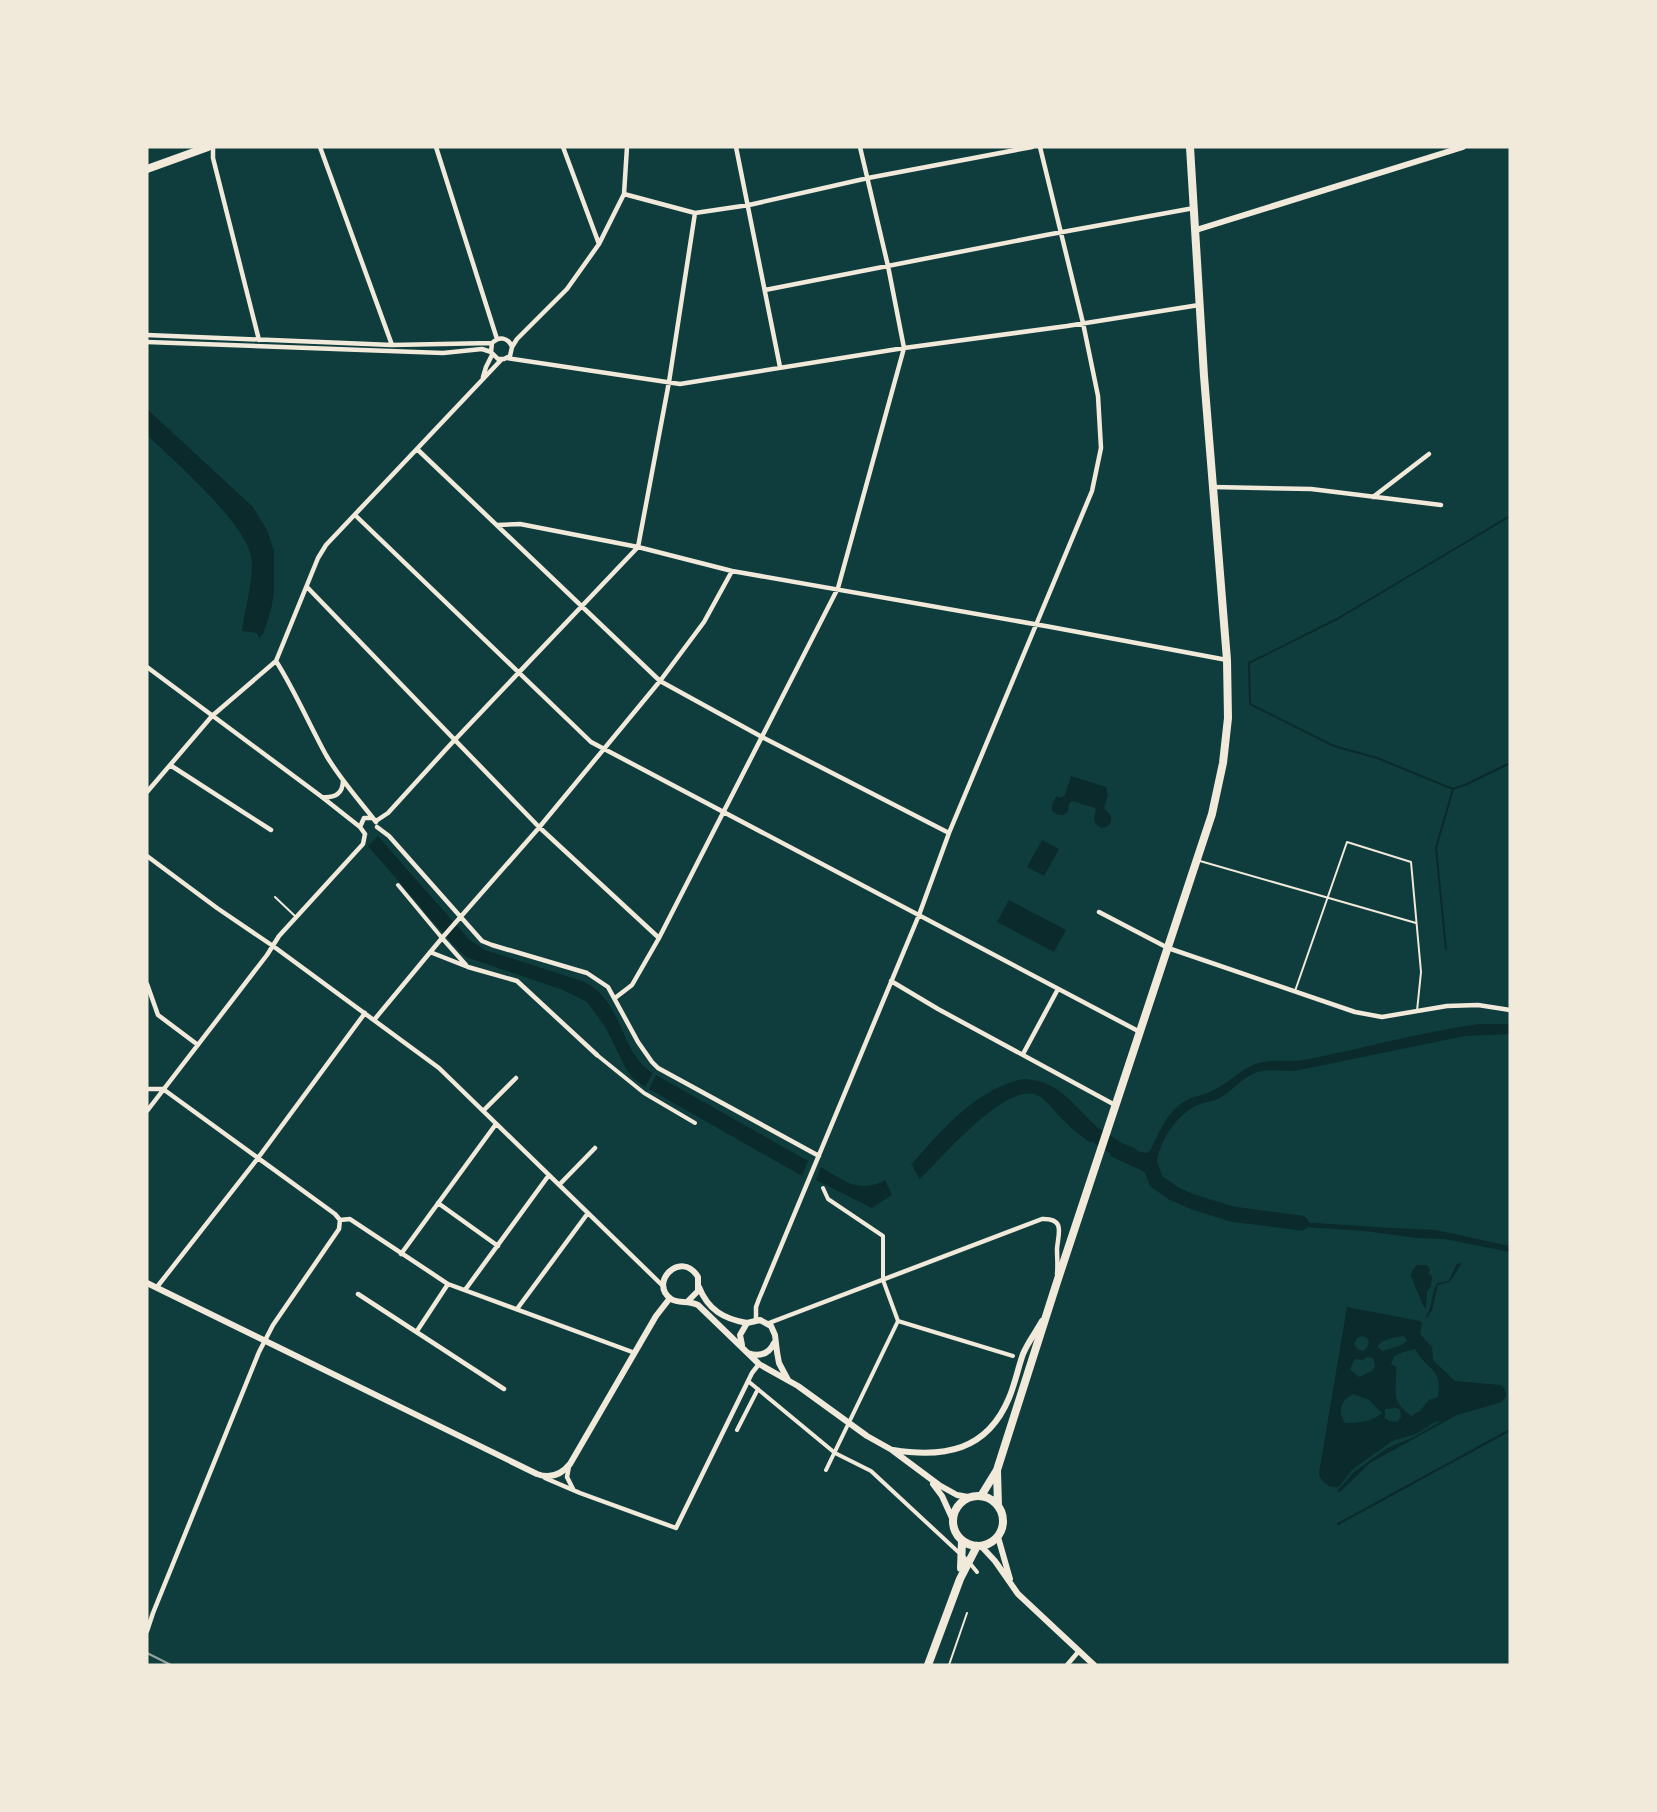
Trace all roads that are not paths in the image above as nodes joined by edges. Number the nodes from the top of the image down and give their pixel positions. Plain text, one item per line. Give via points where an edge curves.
1 (211, 147) edge
2 (320, 147) edge
3 (436, 147) edge
4 (563, 147) edge
5 (627, 147) edge
6 (736, 147) edge
7 (860, 147) edge
8 (1032, 147) edge
9 (1040, 147) edge
10 (1190, 147) edge
11 (1463, 147) edge
12 (147, 169) edge
13 (868, 177) junction
14 (624, 194) junction
15 (749, 205) junction
16 (1194, 208) junction
17 (695, 213) junction
18 (1196, 230) junction
19 (1061, 232) junction
20 (599, 244) junction
21 (888, 266) junction
22 (765, 290) junction
23 (1199, 305) junction
24 (1083, 323) junction
25 (150, 335) edge
26 (497, 339) junction
27 (259, 340) junction
28 (147, 342) edge
29 (492, 343) junction
30 (392, 345) junction
31 (512, 348) junction
32 (904, 348) junction
33 (492, 354) junction
34 (504, 359) junction
35 (521, 359) junction
36 (780, 367) junction
37 (483, 380) junction
38 (669, 382) junction
39 (417, 449) junction
40 (1429, 454) dead end
41 (1214, 487) junction
42 (1373, 497) junction
43 (1441, 505) dead end
44 (355, 515) junction
45 (498, 525) junction
46 (638, 548) junction
47 (732, 571) junction
48 (307, 587) junction
49 (838, 588) junction
50 (582, 607) junction
51 (1037, 624) junction
52 (1227, 660) junction
53 (276, 661) junction
54 (147, 667) edge
55 (520, 673) junction
56 (660, 681) junction
57 (212, 716) junction
58 (762, 737) junction
59 (456, 739) junction
60 (603, 749) junction
61 (170, 765) junction
62 (343, 780) junction
63 (147, 792) edge
64 (322, 797) junction
65 (724, 812) junction
66 (376, 822) junction
67 (360, 827) junction
68 (539, 827) junction
69 (271, 830) dead end
70 (370, 833) junction
71 (949, 833) junction
72 (147, 856) edge
73 (1197, 860) junction
74 (398, 885) dead end
75 (274, 897) dead end
76 (1328, 898) junction
77 (1099, 912) dead end
78 (919, 915) junction
79 (296, 917) junction
80 (458, 919) junction
81 (1417, 923) junction
82 (443, 936) junction
83 (659, 938) junction
84 (273, 946) junction
85 (1168, 948) junction
86 (430, 952) junction
87 (468, 967) junction
88 (891, 981) junction
89 (147, 984) edge
90 (1058, 989) junction
91 (1294, 992) junction
92 (615, 998) junction
93 (1510, 1010) edge
94 (1417, 1011) junction
95 (365, 1013) junction
96 (374, 1020) junction
97 (1140, 1032) junction
98 (198, 1045) junction
99 (1023, 1054) junction
100 (597, 1055) joint
101 (516, 1078) dead end
102 (147, 1089) edge
103 (163, 1089) junction
104 (1115, 1105) junction
105 (147, 1111) edge
106 (483, 1111) junction
107 (695, 1123) dead end
108 (496, 1124) junction
109 (595, 1148) dead end
110 (819, 1156) junction
111 (258, 1158) junction
112 (549, 1175) junction
113 (559, 1185) junction
114 (823, 1188) dead end
115 (438, 1203) junction
116 (588, 1213) junction
117 (340, 1220) junction
118 (498, 1246) junction
119 (401, 1254) junction
120 (883, 1280) junction
121 (147, 1282) edge
122 (1057, 1282) junction
123 (448, 1284) junction
124 (157, 1287) junction
125 (664, 1287) junction
126 (699, 1287) junction
127 (465, 1290) junction
128 (358, 1294) dead end
129 (670, 1298) junction
130 (688, 1301) junction
131 (517, 1309) junction
132 (1049, 1311) junction
133 (756, 1320) junction
134 (898, 1321) junction
135 (747, 1323) junction
136 (769, 1323) junction
137 (417, 1331) junction
138 (265, 1339) junction
139 (776, 1340) junction
140 (745, 1350) junction
141 (635, 1353) junction
142 (1013, 1356) dead end
143 (759, 1364) junction
144 (788, 1380) junction
145 (748, 1381) junction
146 (504, 1389) dead end
147 (758, 1389) junction
148 (849, 1422) junction
149 (737, 1430) dead end
150 (892, 1450) junction
151 (835, 1453) junction
152 (570, 1464) junction
153 (826, 1470) dead end
154 (997, 1470) junction
155 (920, 1471) junction
156 (537, 1474) junction
157 (580, 1493) junction
158 (981, 1496) junction
159 (968, 1497) junction
160 (998, 1506) junction
161 (952, 1518) junction
162 (998, 1537) junction
163 (962, 1541) junction
164 (979, 1546) junction
165 (965, 1558) junction
166 (977, 1572) dead end
167 (1012, 1585) junction
168 (967, 1613) dead end
169 (147, 1630) edge
170 (1079, 1651) junction
171 (928, 1665) edge
172 (949, 1665) edge
173 (1067, 1665) edge
174 (1094, 1665) edge

1 - 12 main road
1 - 27 street
2 - 30 street
3 - 26 street
4 - 20 street
5 - 14 street
6 - 15 street
7 - 13 street
8 - 13 street
9 - 19 street
10 - 16 main road
11 - 18 street
13 - 15 street
13 - 21 street
14 - 17 street
14 - 20 street
15 - 17 street
15 - 22 street
16 - 18 main road
16 - 19 street
17 - 38 street
18 - 23 main road
19 - 21 street
19 - 24 street
20 - 31 street via 567,289
21 - 22 street
21 - 32 street
22 - 36 street
23 - 24 street
23 - 41 main road
24 - 32 street
24 - 51 street via 1098,396 1101,448 1092,491
25 - 27 street
26 - 29 street
26 - 31 street via 508,340
27 - 30 street
28 - 33 street via 443,353 482,349
29 - 30 street
29 - 33 street
31 - 34 street
31 - 35 street
32 - 36 street
32 - 49 street
33 - 34 street
33 - 37 street
34 - 35 street
34 - 37 street
35 - 38 street
36 - 38 street via 680,384
37 - 39 street
38 - 46 street
39 - 44 street
39 - 45 street
40 - 42 street
41 - 42 street via 1311,489
41 - 52 main road
42 - 43 street
44 - 48 street via 326,545
44 - 55 street
45 - 46 street via 520,524
45 - 50 street
46 - 47 street
46 - 50 street
47 - 49 street
47 - 56 street via 704,622
48 - 53 street
48 - 59 street
49 - 51 street
49 - 58 street
50 - 55 street
50 - 56 street
51 - 52 street
51 - 71 street
52 - 73 main road via 1228,718 1223,763
53 - 57 street
53 - 62 street
54 - 57 street
55 - 59 street
55 - 60 street
56 - 58 street
56 - 60 street
57 - 61 street
57 - 64 street
58 - 65 street
58 - 71 street
59 - 66 street
59 - 68 street
60 - 65 street
60 - 68 street
61 - 63 street
61 - 69 street
62 - 64 street via 338,795
62 - 66 street
64 - 67 street
65 - 78 street
65 - 83 street
66 - 67 street via 367,817
66 - 70 street
66 - 80 street
67 - 70 street
68 - 80 street
68 - 83 street
70 - 79 street
71 - 78 street
72 - 84 street
73 - 76 lane
73 - 85 main road
74 - 82 street
75 - 79 lane
76 - 81 lane
76 - 81 lane via 1347,842 1411,862
76 - 91 lane
77 - 85 street
78 - 88 street
78 - 90 street
79 - 84 street
80 - 82 street
80 - 92 street via 482,941 587,973 608,987
81 - 94 lane via 1421,972
82 - 86 street
82 - 87 street
83 - 92 street via 632,986
84 - 95 street
84 - 98 street
85 - 91 street
85 - 97 main road
86 - 87 street
86 - 96 street
87 - 100 street via 517,981
88 - 99 street
88 - 110 street
89 - 98 street via 158,1015
90 - 97 street
90 - 99 street
91 - 94 street via 1382,1017
92 - 110 street via 638,1042 658,1068
93 - 94 street via 1478,1005
95 - 96 street
95 - 111 street
96 - 106 street via 439,1068
97 - 104 main road
98 - 103 street
99 - 104 street
100 - 107 street via 644,1093
101 - 106 street
102 - 103 street
103 - 105 street
103 - 111 street
104 - 122 main road
106 - 108 street
108 - 112 street
108 - 115 street
109 - 113 street
110 - 133 street via 757,1304
111 - 117 street
111 - 124 street
112 - 113 street
112 - 118 street
113 - 116 street
114 - 120 street via 828,1199 883,1236
115 - 118 street
115 - 119 street
116 - 125 street
116 - 131 street
117 - 119 street via 350,1219
117 - 138 street via 339,1228
118 - 127 street
119 - 123 street
120 - 122 street via 1049,1219 1056,1221 1060,1234
120 - 134 street
120 - 136 street
121 - 124 street
122 - 132 main road
123 - 127 street
123 - 137 street
124 - 138 street
125 - 126 street via 667,1273 679,1266 692,1270
125 - 129 street
126 - 130 street
126 - 135 street via 705,1300 723,1316
127 - 131 street
128 - 137 street
129 - 130 street
129 - 141 street
130 - 140 street via 700,1306
131 - 141 street
132 - 150 street via 1024,1351 1000,1417 989,1429 969,1443 946,1451 929,1454
132 - 154 main road
133 - 135 street
133 - 136 street
134 - 142 street
134 - 148 street
135 - 140 street via 740,1335
136 - 139 street
137 - 146 street
138 - 156 street
138 - 169 street
139 - 140 street via 765,1354
139 - 144 street via 779,1363
140 - 143 street
141 - 152 street
143 - 144 street
143 - 145 street
144 - 148 street
145 - 147 street
145 - 157 street via 676,1528
147 - 149 street
147 - 151 street
148 - 150 street
148 - 151 street
150 - 155 street
151 - 153 street
151 - 165 street via 870,1471
152 - 156 street via 555,1476
152 - 157 street via 568,1481
154 - 158 main road
154 - 160 main road
155 - 159 street via 949,1491
155 - 161 street via 942,1496
156 - 157 street
158 - 159 main road
158 - 160 main road
159 - 161 main road via 957,1506
160 - 162 main road via 1003,1524
161 - 163 main road via 954,1531
162 - 164 main road
162 - 167 street
163 - 164 main road
163 - 165 main road
164 - 165 main road
164 - 167 street
165 - 166 street
165 - 171 main road
167 - 170 street
168 - 172 lane
170 - 173 street
170 - 174 street

